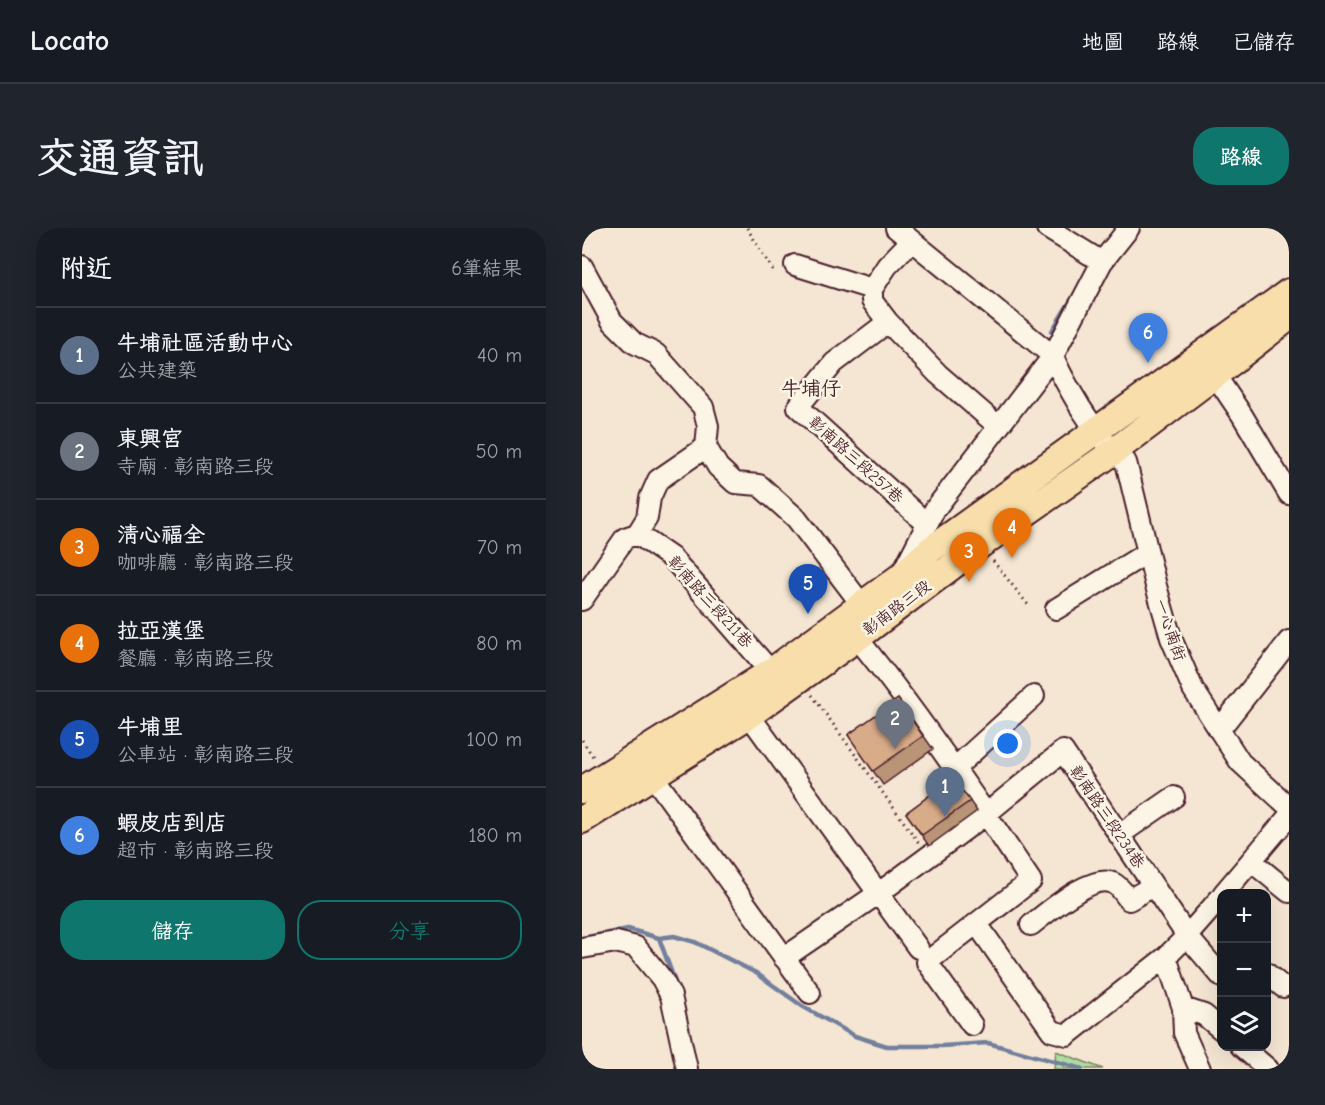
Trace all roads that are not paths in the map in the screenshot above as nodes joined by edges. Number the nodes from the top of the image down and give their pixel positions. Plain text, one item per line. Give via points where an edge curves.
1 (896, 228) edge
2 (1047, 228) edge
3 (1129, 228) edge
4 (911, 241) junction
5 (1101, 262) junction
6 (795, 265) dead end
7 (582, 266) edge
8 (872, 289) junction
9 (1289, 292) edge
10 (1289, 316) edge
11 (888, 322) junction
12 (1053, 356) junction
13 (1215, 375) junction
14 (998, 426) junction
15 (1096, 431) junction
16 (706, 447) junction
17 (1113, 452) junction
18 (1289, 494) edge
19 (927, 524) junction
20 (637, 534) junction
21 (1148, 552) junction
22 (900, 577) junction
23 (582, 600) edge
24 (862, 605) junction
25 (1056, 609) dead end
26 (857, 638) junction
27 (1287, 648) edge
28 (786, 680) junction
29 (1034, 696) dead end
30 (749, 716) junction
31 (1218, 730) junction
32 (955, 768) junction
33 (653, 776) junction
34 (582, 790) edge
35 (1174, 797) dead end
36 (1289, 807) edge
37 (986, 814) junction
38 (1289, 816) edge
39 (582, 820) edge
40 (1119, 835) junction
41 (1251, 861) junction
42 (1153, 886) junction
43 (1227, 889) edge
44 (1289, 892) edge
45 (879, 893) junction
46 (1217, 901) edge
47 (977, 924) junction
48 (1031, 925) dead end
49 (1187, 936) junction
50 (582, 948) edge
51 (918, 948) dead end
52 (1166, 957) junction
53 (784, 958) junction
54 (1217, 972) edge
55 (1271, 977) edge
56 (1283, 987) dead end
57 (810, 993) dead end
58 (1183, 1008) junction
59 (972, 1026) dead end
60 (1217, 1027) edge
61 (1246, 1051) edge
62 (687, 1069) edge
63 (1200, 1069) edge
64 (1268, 1069) edge

1 - 4 street
2 - 5 street
3 - 5 street
4 - 8 street via 886,266
4 - 12 street
5 - 12 street
6 - 8 street
7 - 16 street via 612,321 634,343 656,354 703,406 708,426
8 - 11 street via 873,301
9 - 15 main road, 彰南路三段
10 - 13 main road, 彰南路三段
11 - 14 street via 938,374
11 - 19 street, 彰南路三段257巷 via 834,363 798,407
12 - 14 street
12 - 15 street, 一心南街 via 1061,376
13 - 17 main road, 彰南路三段
13 - 18 street
14 - 19 street
15 - 17 street, 一心南街
15 - 22 main road, 彰南路三段 via 930,550
16 - 20 street via 658,480 647,518
16 - 24 street via 718,467 735,483 759,485 796,518
17 - 21 street, 一心南街 via 1126,462
17 - 26 main road, 彰南路三段
19 - 22 street
20 - 23 street via 625,538
20 - 28 street, 彰南路三段211巷 via 672,558
21 - 25 street
21 - 31 street, 一心南街 via 1171,638 1193,689
22 - 24 main road, 彰南路三段
24 - 26 street
24 - 28 main road, 彰南路三段
26 - 28 main road, 彰南路三段
26 - 32 street
27 - 31 street
28 - 30 main road, 彰南路三段
28 - 34 main road, 彰南路三段
29 - 32 street
30 - 33 main road, 彰南路三段
30 - 45 street
31 - 36 street, 一心南街 via 1240,762
32 - 37 street
33 - 39 main road, 彰南路三段
33 - 53 street
35 - 40 street
37 - 40 street, 彰南路三段234巷 via 1063,751
37 - 45 street
37 - 47 street via 1031,881
38 - 41 street
40 - 42 street, 彰南路三段234巷
41 - 43 street
41 - 44 street
42 - 48 street via 1129,900 1115,884 1104,881 1078,890
42 - 49 street, 彰南路三段234巷
45 - 51 street
45 - 53 street
46 - 49 street
47 - 52 street via 1052,1031 1067,1035
47 - 59 street via 927,962
49 - 52 street
49 - 54 street, 彰南路三段234巷
50 - 62 street via 616,942 636,947 671,996
52 - 58 street
53 - 57 street
55 - 56 street
58 - 60 street via 1204,1016
58 - 63 street via 1184,1033
61 - 64 street

